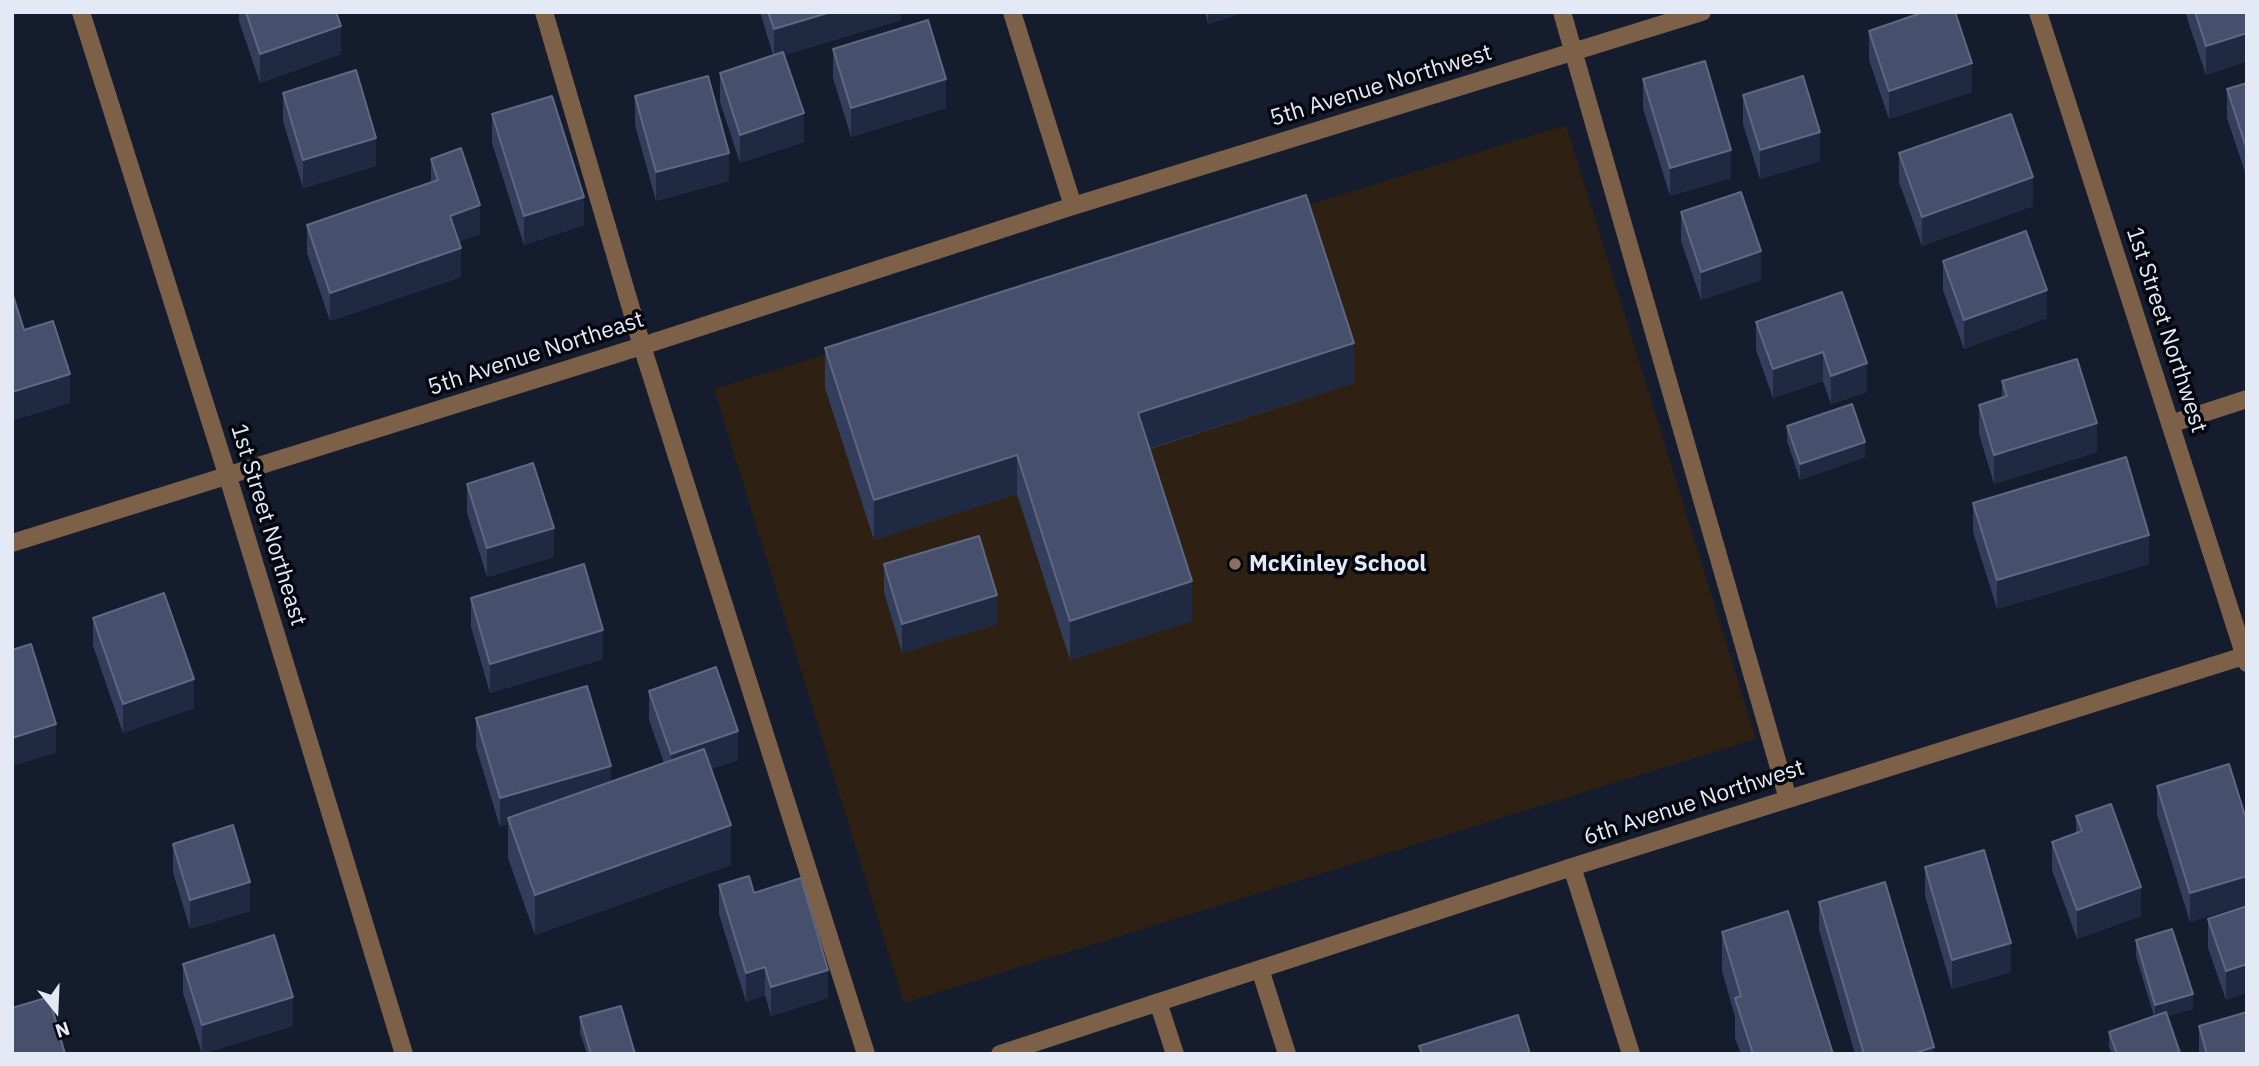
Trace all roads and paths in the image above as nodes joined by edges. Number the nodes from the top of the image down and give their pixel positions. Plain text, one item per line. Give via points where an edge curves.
1 (81, 12) edge
2 (544, 12) edge
3 (1012, 12) edge
4 (1562, 12) edge
5 (1702, 12) edge
6 (2038, 12) edge
7 (1574, 53) junction
8 (1073, 206) junction
9 (642, 346) junction
10 (2247, 399) edge
11 (2170, 424) junction
12 (228, 477) junction
13 (12, 543) edge
14 (2246, 658) edge
15 (1788, 799) junction
16 (1572, 867) junction
17 (1259, 970) junction
18 (1158, 1002) junction
19 (404, 1054) edge
20 (866, 1054) edge
21 (1000, 1054) edge
22 (1175, 1054) edge
23 (1287, 1054) edge
24 (1631, 1054) edge

1 - 12 street, 1st Street Northeast
2 - 9 street
3 - 8 street
4 - 7 street
5 - 7 street, 5th Avenue Northwest
6 - 11 street, 1st Street Northwest
7 - 8 street, 5th Avenue Northwest
7 - 15 street
8 - 9 street, 5th Avenue Northeast
9 - 12 street, 5th Avenue Northeast
9 - 20 street
10 - 11 street
11 - 14 street, 1st Street Northwest
12 - 13 street, 5th Avenue Northeast
12 - 19 street, 1st Street Northeast
14 - 15 street, 6th Avenue Northwest
15 - 16 street, 6th Avenue Northwest
16 - 17 street, 6th Avenue Northwest
16 - 24 street
17 - 18 street, 6th Avenue Northwest
17 - 23 street
18 - 21 street, 6th Avenue Northwest
18 - 22 street

